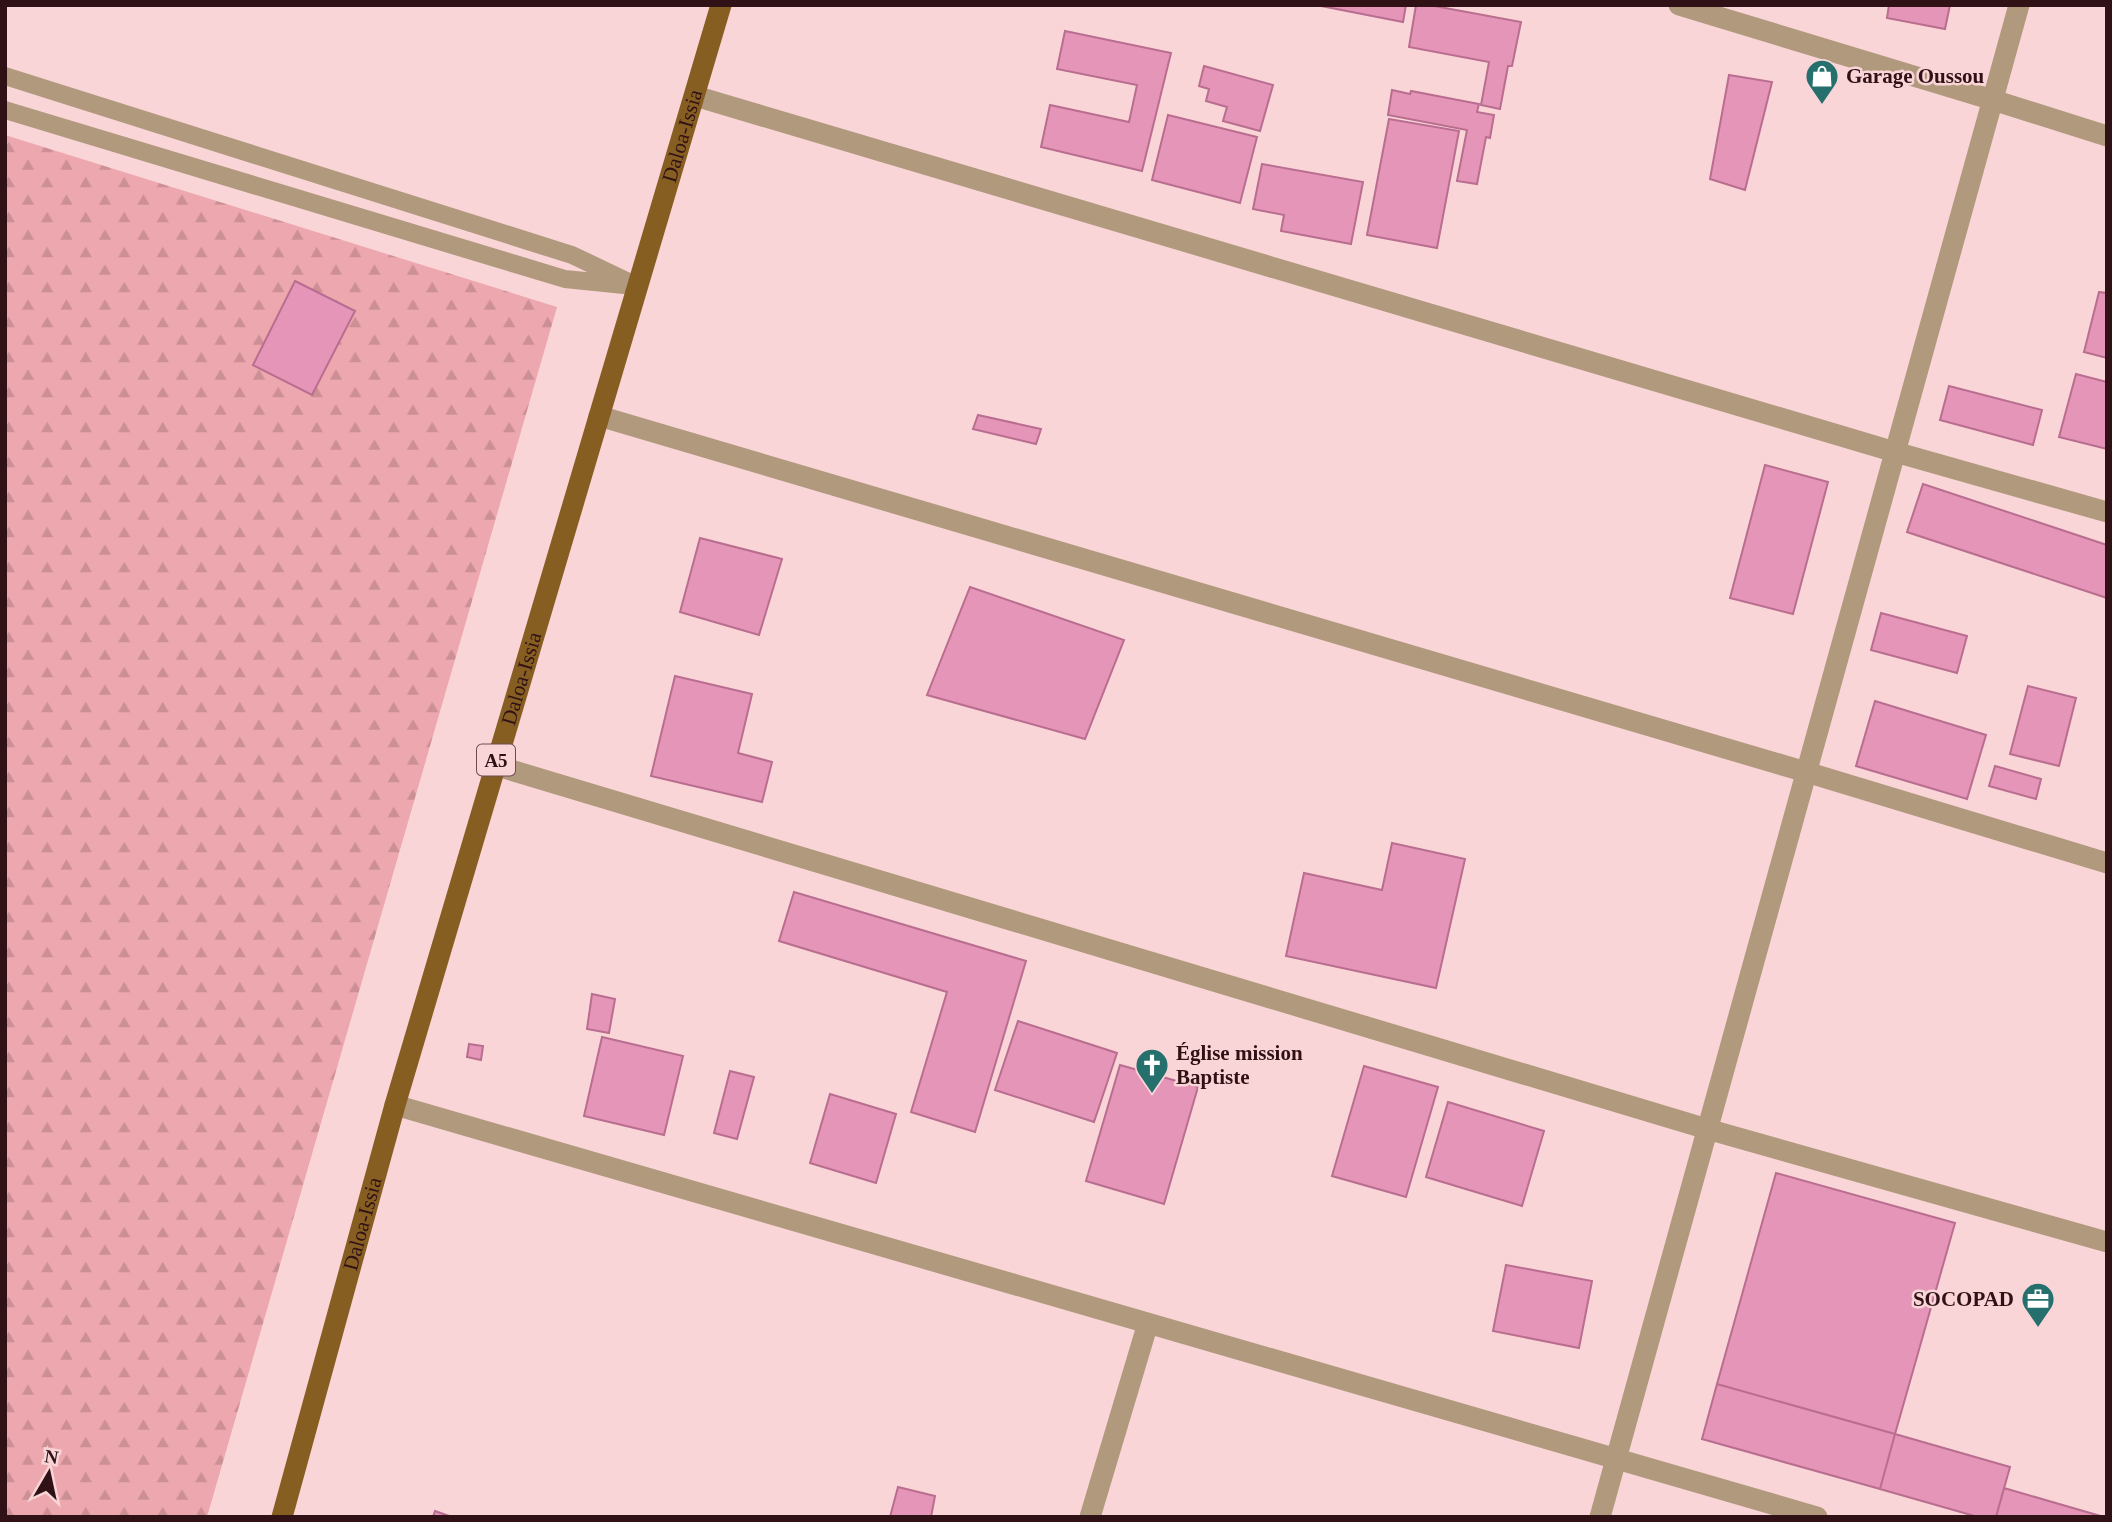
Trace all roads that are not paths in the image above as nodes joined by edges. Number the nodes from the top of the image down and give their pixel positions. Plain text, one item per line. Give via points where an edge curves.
1 (721, 5) edge
2 (1679, 5) edge
3 (2019, 5) edge
4 (5, 76) edge
5 (695, 96) junction
6 (1993, 100) junction
7 (5, 110) edge
8 (2107, 136) edge
9 (637, 286) junction
10 (599, 416) junction
11 (1895, 452) junction
12 (2107, 512) edge
13 (494, 765) junction
14 (1806, 772) junction
15 (2107, 863) edge
16 (395, 1105) junction
17 (1707, 1129) junction
18 (2107, 1242) edge
19 (1148, 1323) junction
20 (1616, 1458) junction
21 (282, 1517) edge
22 (1090, 1517) edge
23 (1600, 1517) edge
24 (1818, 1517) edge

1 - 5 main road, Daloa-Issia / A5
2 - 6 street
3 - 6 street
4 - 9 lane via 572,255
5 - 9 main road, Daloa-Issia / A5
5 - 11 street
6 - 8 street
6 - 11 street
7 - 9 lane via 565,279
9 - 10 main road, Daloa-Issia / A5
10 - 13 main road, Daloa-Issia / A5
10 - 14 street
11 - 12 street
11 - 14 street
13 - 16 main road, Daloa-Issia / A5
13 - 17 street
14 - 15 street
14 - 17 street
16 - 19 street
16 - 21 main road, Daloa-Issia / A5
17 - 18 street
17 - 20 street
19 - 20 street
19 - 22 street
20 - 23 street
20 - 24 street

